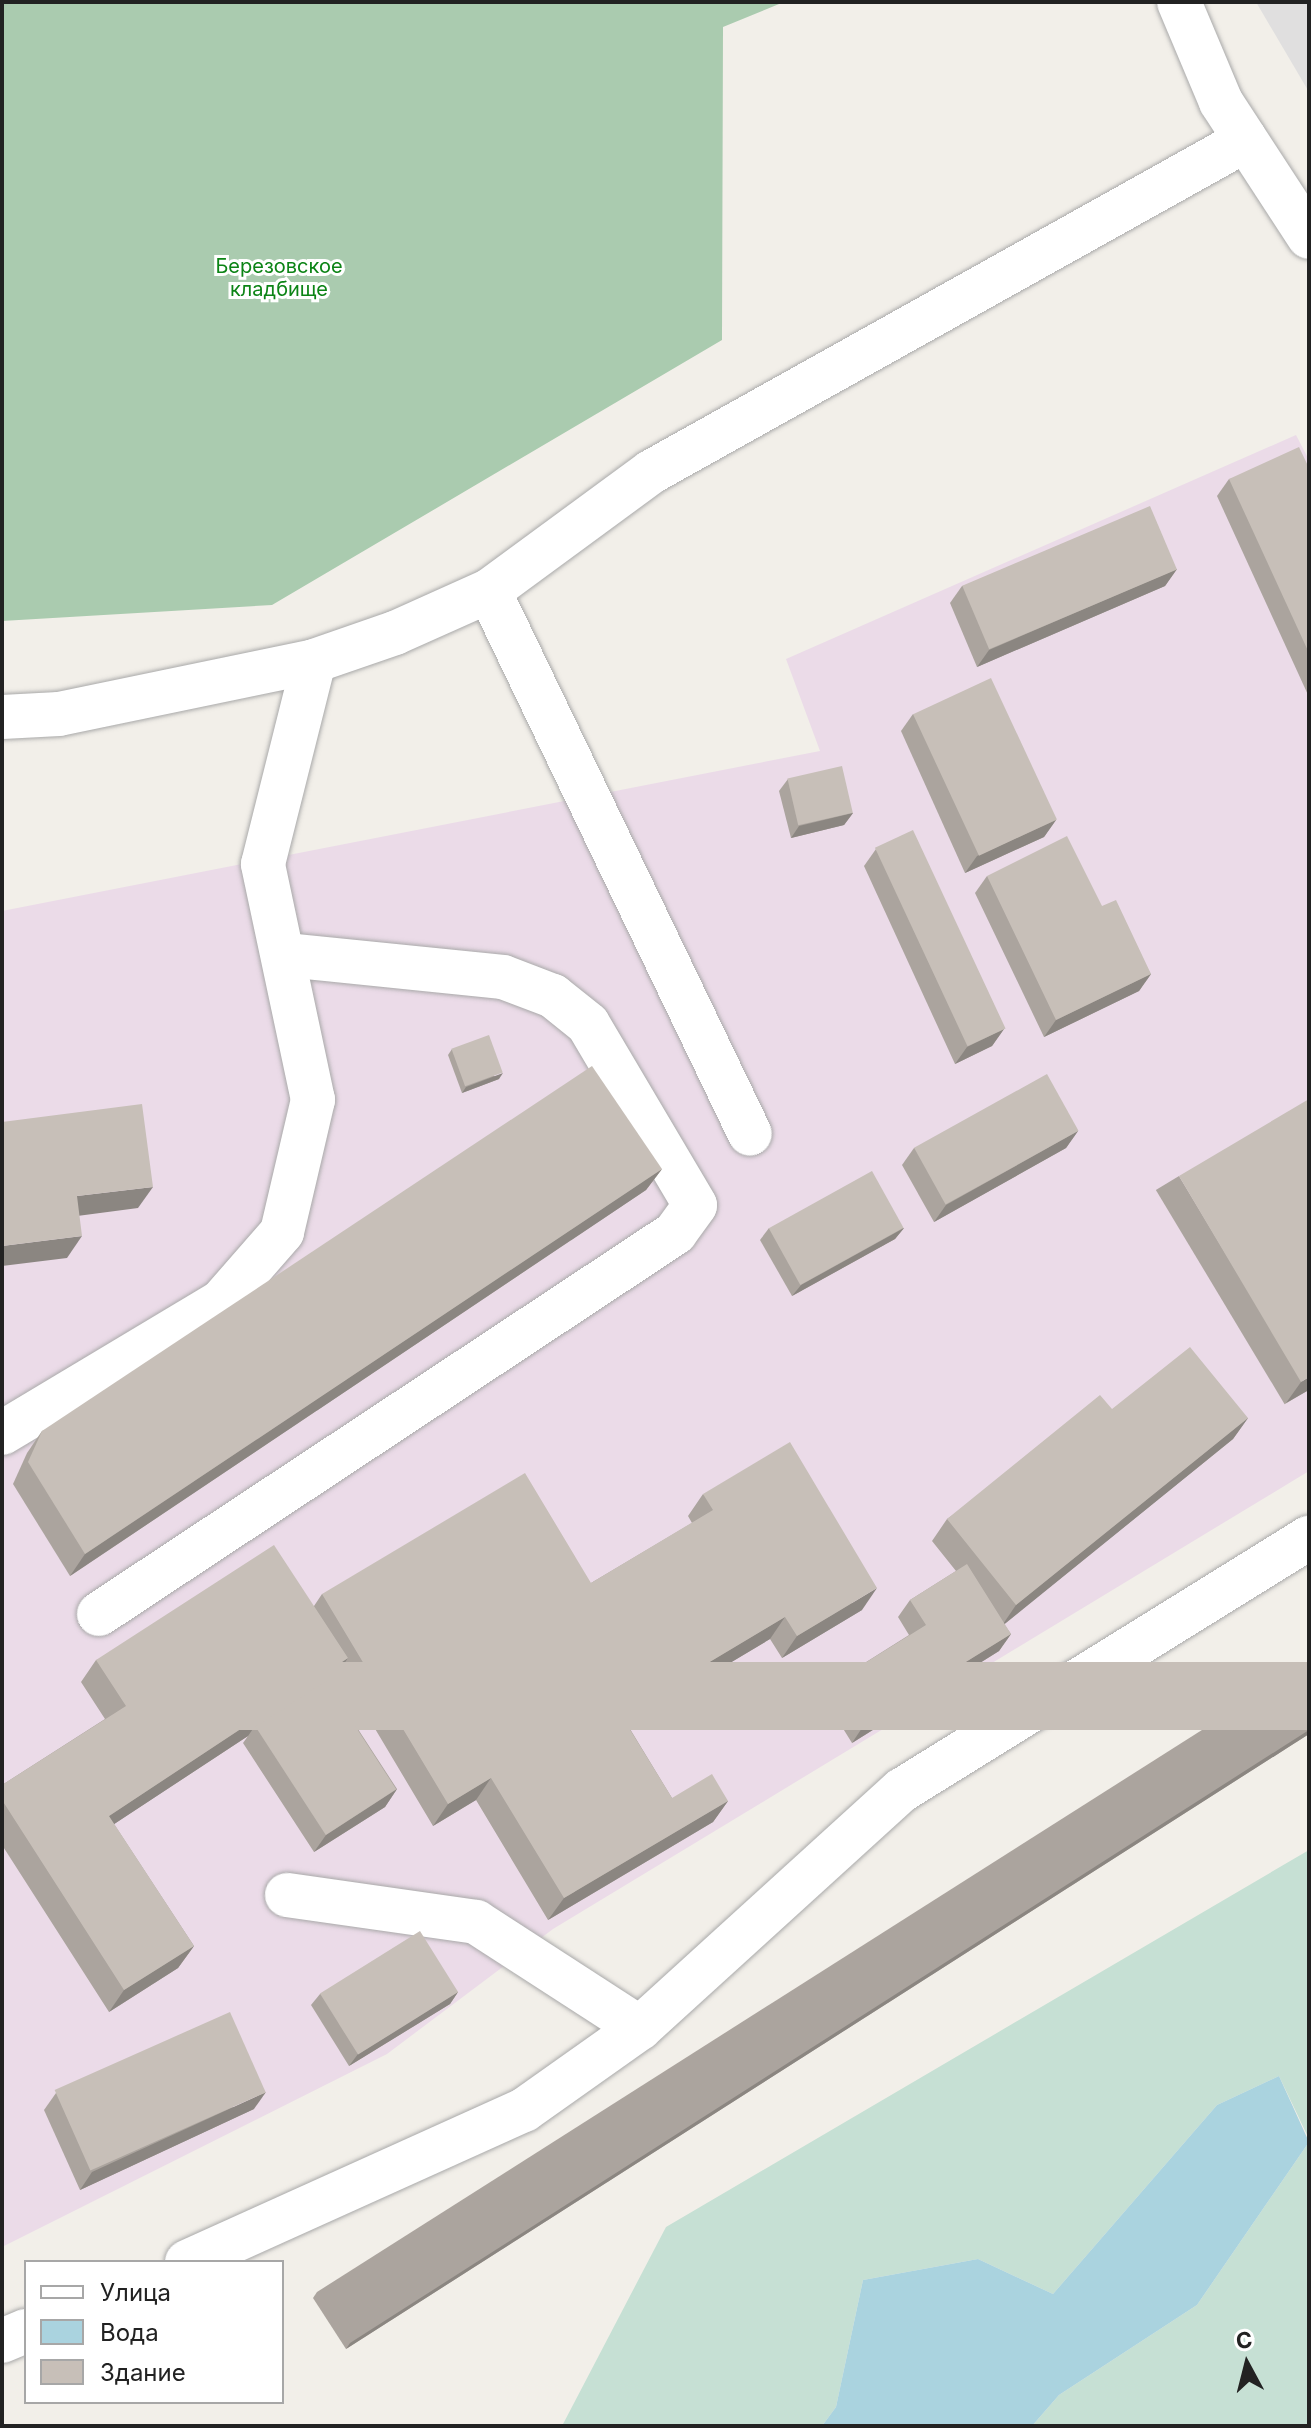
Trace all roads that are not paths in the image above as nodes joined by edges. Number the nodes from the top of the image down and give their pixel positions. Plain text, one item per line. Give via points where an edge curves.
1 (1179, 2) edge
2 (1246, 140) junction
3 (1309, 237) edge
4 (489, 591) junction
5 (314, 661) junction
6 (2, 717) edge
7 (285, 955) junction
8 (750, 1134) dead end
9 (2, 1433) edge
10 (1309, 1538) edge
11 (99, 1614) dead end
12 (287, 1895) dead end
13 (640, 2028) junction
14 (191, 2260) edge
15 (24, 2332) edge
16 (2, 2341) edge

1 - 2 lane via 1221,102
2 - 3 lane
2 - 4 lane via 651,472
4 - 5 lane via 395,633
4 - 8 lane
5 - 6 lane via 59,714
5 - 7 lane via 263,864
7 - 9 lane via 313,1100 282,1232 221,1302
7 - 11 lane via 503,977 553,996 588,1024 695,1205 675,1233
10 - 13 lane via 902,1790
12 - 13 lane via 476,1922
13 - 14 lane via 524,2110
15 - 16 lane

